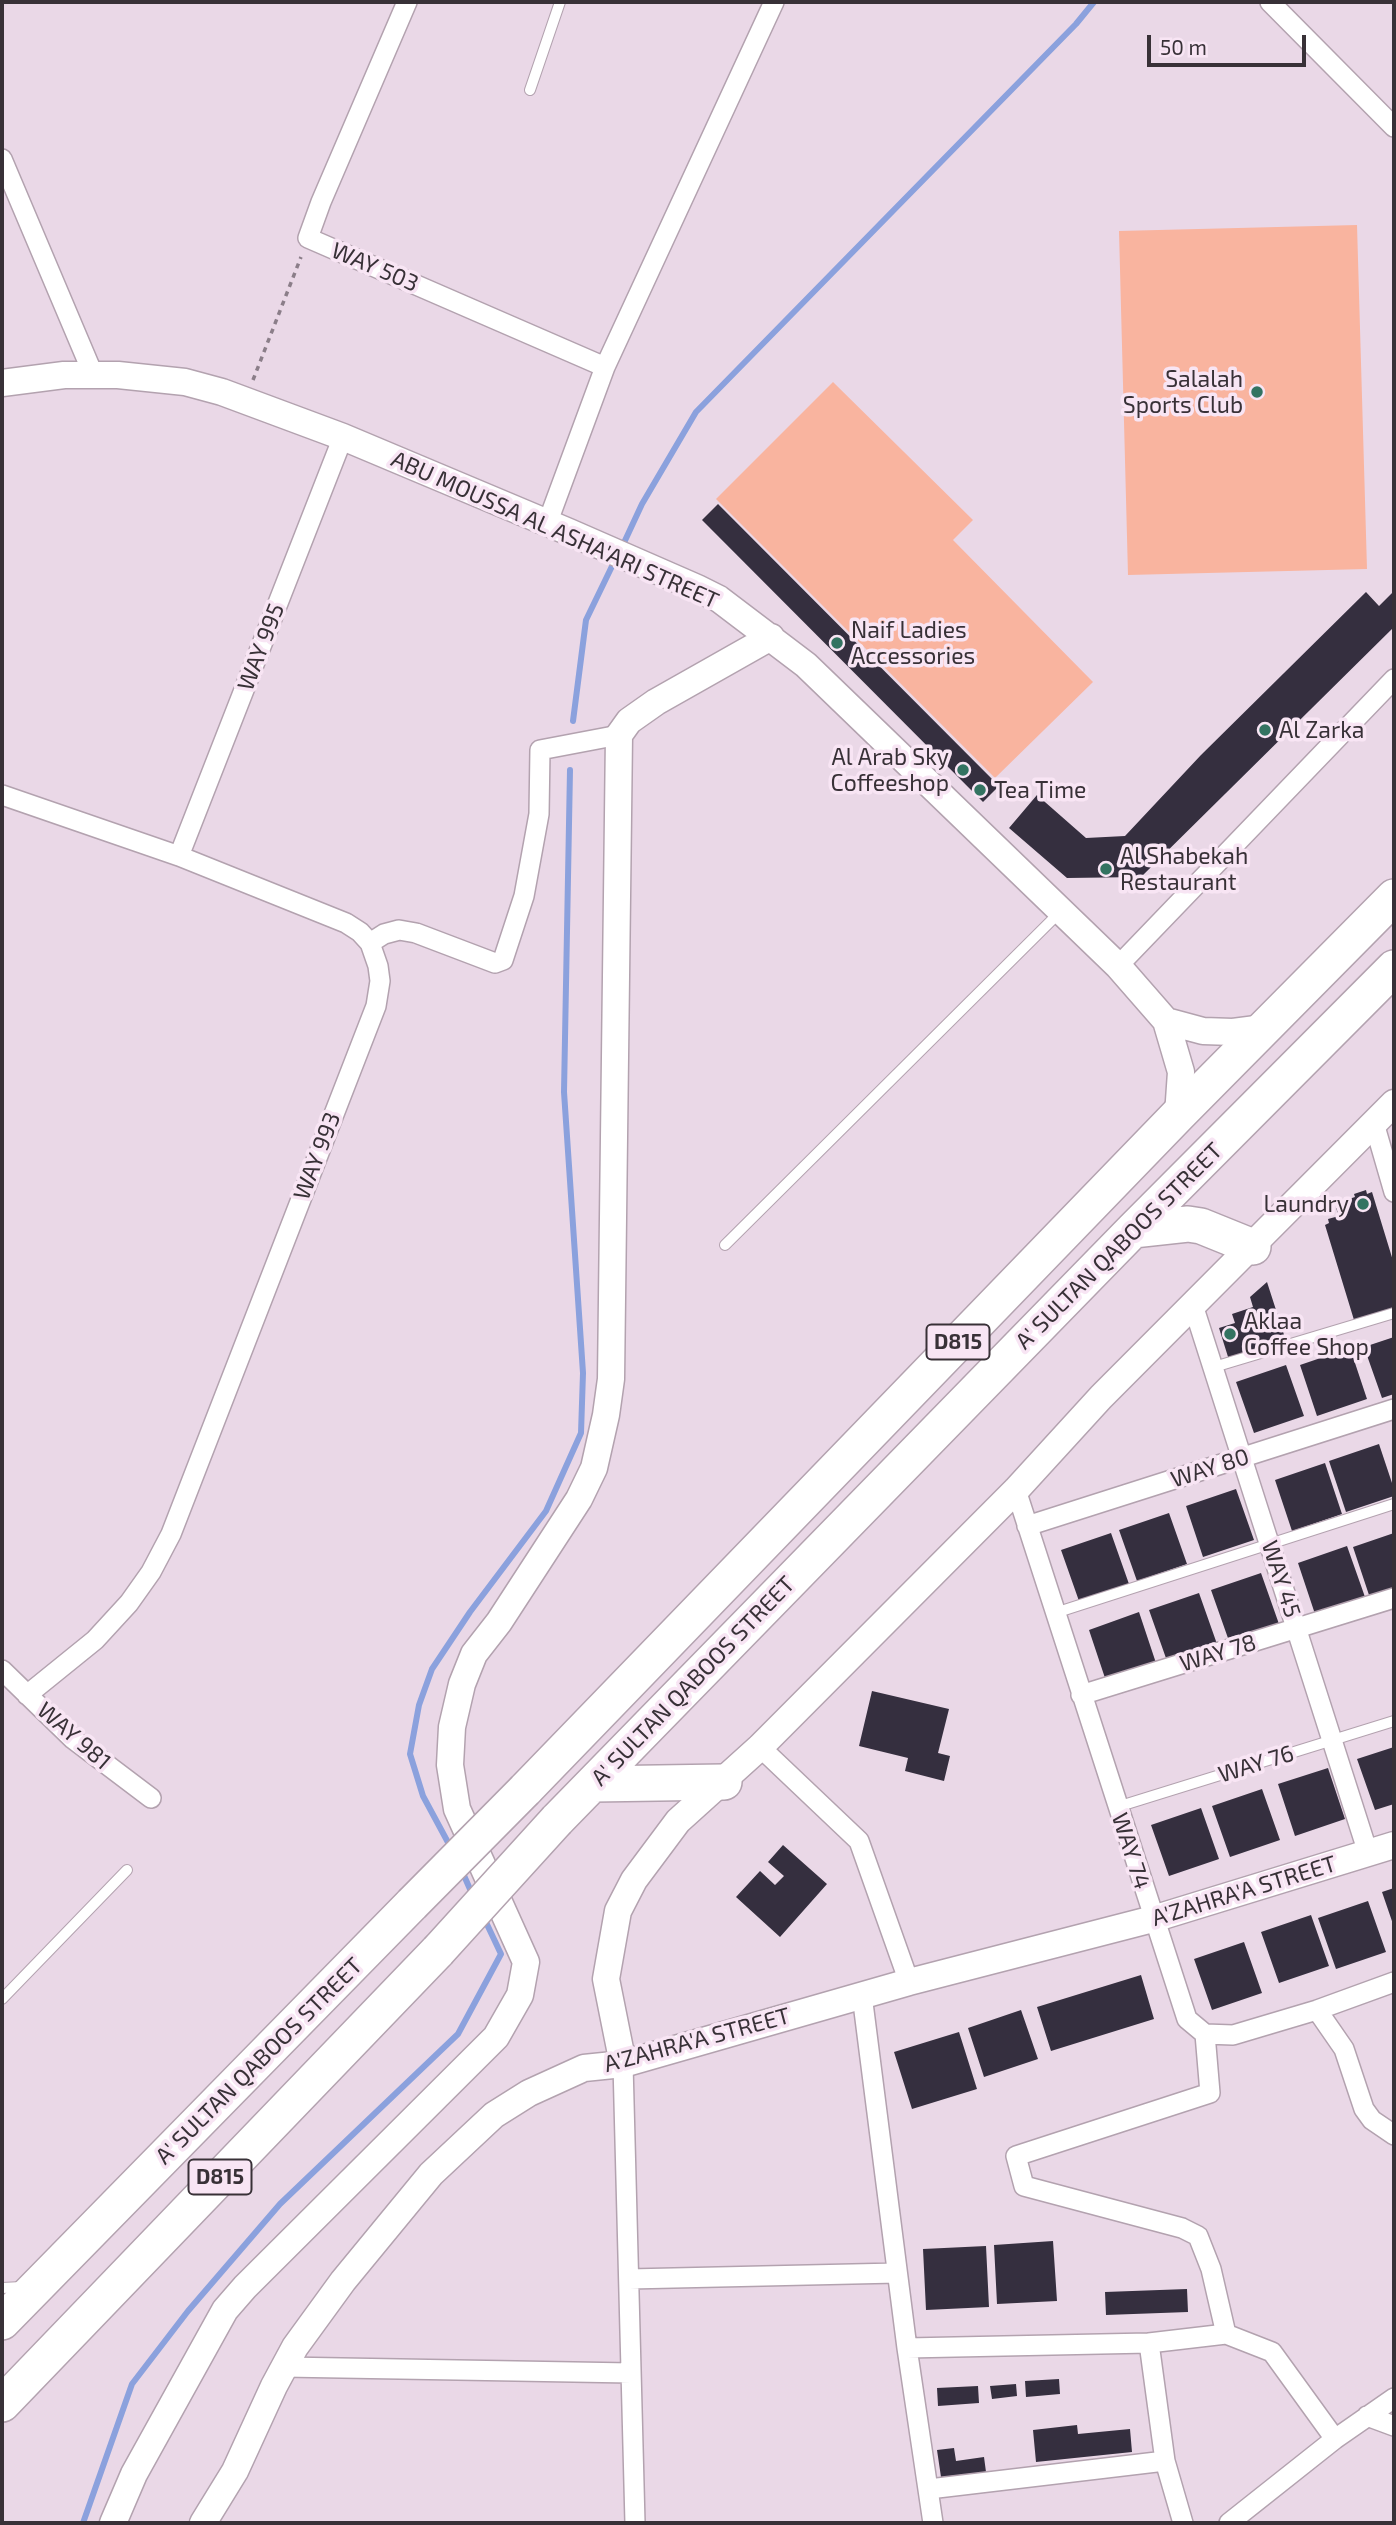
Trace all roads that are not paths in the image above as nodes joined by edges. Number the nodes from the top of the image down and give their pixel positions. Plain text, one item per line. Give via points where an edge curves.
1 (560, 2) edge
2 (774, 2) edge
3 (1270, 2) edge
4 (406, 3) edge
5 (530, 90) dead end
6 (1394, 127) edge
7 (2, 159) edge
8 (605, 367) junction
9 (93, 374) junction
10 (2, 383) edge
11 (343, 437) junction
12 (558, 528) junction
13 (771, 638) junction
14 (1394, 680) edge
15 (619, 735) junction
16 (2, 794) edge
17 (179, 856) junction
18 (1394, 897) edge
19 (1061, 911) junction
20 (370, 943) junction
21 (1118, 966) junction
22 (1394, 968) edge
23 (1166, 1021) junction
24 (1264, 1028) junction
25 (1394, 1103) edge
26 (1178, 1115) junction
27 (1374, 1123) junction
28 (1394, 1192) edge
29 (1133, 1230) junction
30 (725, 1245) dead end
31 (1253, 1247) junction
32 (1193, 1305) junction
33 (1394, 1312) edge
34 (1214, 1367) junction
35 (1394, 1409) edge
36 (1242, 1458) junction
37 (1016, 1490) junction
38 (1394, 1504) edge
39 (1027, 1526) junction
40 (1269, 1544) junction
41 (1394, 1598) edge
42 (1055, 1614) junction
43 (1296, 1628) junction
44 (2, 1670) edge
45 (27, 1695) junction
46 (1081, 1695) junction
47 (1394, 1721) edge
48 (1332, 1741) junction
49 (760, 1747) junction
50 (724, 1782) junction
51 (593, 1784) junction
52 (151, 1798) dead end
53 (1117, 1807) junction
54 (1394, 1846) edge
55 (1368, 1853) junction
56 (127, 1870) dead end
57 (1153, 1919) junction
58 (909, 1982) junction
59 (1394, 1982) edge
60 (862, 1995) junction
61 (2, 1999) edge
62 (1317, 2010) junction
63 (1205, 2034) junction
64 (623, 2064) junction
65 (1394, 2135) edge
66 (897, 2273) junction
67 (629, 2279) junction
68 (36, 2286) junction
69 (2, 2288) edge
70 (2, 2322) edge
71 (1226, 2334) junction
72 (1149, 2343) junction
73 (907, 2348) junction
74 (284, 2367) junction
75 (631, 2373) junction
76 (1394, 2398) edge
77 (2, 2404) edge
78 (1367, 2416) junction
79 (1394, 2426) edge
80 (1335, 2440) junction
81 (1165, 2461) junction
82 (929, 2489) junction
83 (113, 2523) edge
84 (203, 2523) edge
85 (635, 2523) edge
86 (933, 2523) edge
87 (1183, 2523) edge
88 (1229, 2523) edge

1 - 5 lane
2 - 8 street
3 - 6 street
4 - 8 street, WAY 503 via 309,238
7 - 9 street
8 - 12 street
9 - 10 street, ABU MOUSSA AL ASHA'ARI STREET
9 - 11 street, ABU MOUSSA AL ASHA'ARI STREET via 175,381 245,400
11 - 12 street, ABU MOUSSA AL ASHA'ARI STREET
11 - 17 street, WAY 995
12 - 13 street, ABU MOUSSA AL ASHA'ARI STREET via 697,587
13 - 15 street via 656,702 629,720
13 - 19 street, ABU MOUSSA AL ASHA'ARI STREET via 806,665
14 - 21 street
15 - 20 street via 540,750 539,814 524,896 503,960 495,963 399,930
15 - 83 street via 611,1379 606,1415 594,1468 579,1499 474,1654 461,1684 452,1727 450,1766 457,1809 526,1962 520,1995 496,2037 225,2310 134,2474
16 - 17 street
17 - 20 street via 346,923
18 - 24 highway, A' SULTAN QABOOS STREET / D815
19 - 21 street, ABU MOUSSA AL ASHA'ARI STREET
19 - 30 lane
20 - 45 street, WAY 993 via 380,981 376,1006 171,1534 129,1603 95,1640
21 - 23 street, ABU MOUSSA AL ASHA'ARI STREET
22 - 29 highway, A' SULTAN QABOOS STREET / D815
23 - 24 street via 1203,1031
23 - 26 street, ABU MOUSSA AL ASHA'ARI STREET via 1181,1072
24 - 26 highway, A' SULTAN QABOOS STREET / D815
25 - 27 street
26 - 68 highway, A' SULTAN QABOOS STREET / D815, bridge
27 - 28 street
27 - 31 street
29 - 31 highway via 1188,1224
29 - 51 highway, A' SULTAN QABOOS STREET / D815
31 - 32 street
32 - 34 street, WAY 45
32 - 37 street
33 - 34 lane
34 - 36 street, WAY 45
35 - 36 street, WAY 80
36 - 39 street, WAY 80
36 - 40 street, WAY 45
37 - 39 street, WAY 74
37 - 49 street
38 - 40 lane
39 - 42 street, WAY 74
40 - 42 lane
40 - 43 street, WAY 45
41 - 43 street, WAY 78
42 - 46 street, WAY 74
43 - 46 street, WAY 78
43 - 48 street, WAY 45
44 - 45 street, WAY 981
45 - 52 street, WAY 981 via 73,1739
46 - 53 street, WAY 74
47 - 48 lane, WAY 76
48 - 53 lane, WAY 76
48 - 55 street, WAY 45
49 - 50 street
49 - 58 street via 859,1841
50 - 51 highway
50 - 64 street via 678,1821 634,1880 618,1911 606,1979
51 - 77 highway, A' SULTAN QABOOS STREET / D815, bridge via 439,1951
53 - 57 street, WAY 74
54 - 55 street, A'ZAHRA'A STREET
55 - 57 street, A'ZAHRA'A STREET
56 - 61 lane
57 - 58 street, A'ZAHRA'A STREET
57 - 63 street, WAY 74 via 1187,2019
58 - 60 street, A'ZAHRA'A STREET
59 - 62 street
60 - 64 street, A'ZAHRA'A STREET
60 - 66 street
62 - 63 street via 1233,2035
62 - 65 street via 1344,2049 1364,2109
63 - 71 street via 1210,2093 1016,2156 1024,2186 1198,2236
64 - 67 street
64 - 74 street, A'ZAHRA'A STREET via 584,2068 494,2115 431,2174 343,2281
66 - 67 street
66 - 73 street
67 - 75 street
68 - 69 lane
68 - 70 highway, A' SULTAN QABOOS STREET / D815
71 - 72 street
71 - 80 street via 1272,2352
72 - 73 street
72 - 81 street
73 - 82 street
74 - 75 street
74 - 84 street, A'ZAHRA'A STREET via 235,2471
75 - 85 street
76 - 78 street
78 - 79 street
78 - 80 street
80 - 88 street
81 - 82 street
81 - 87 street
82 - 86 street

